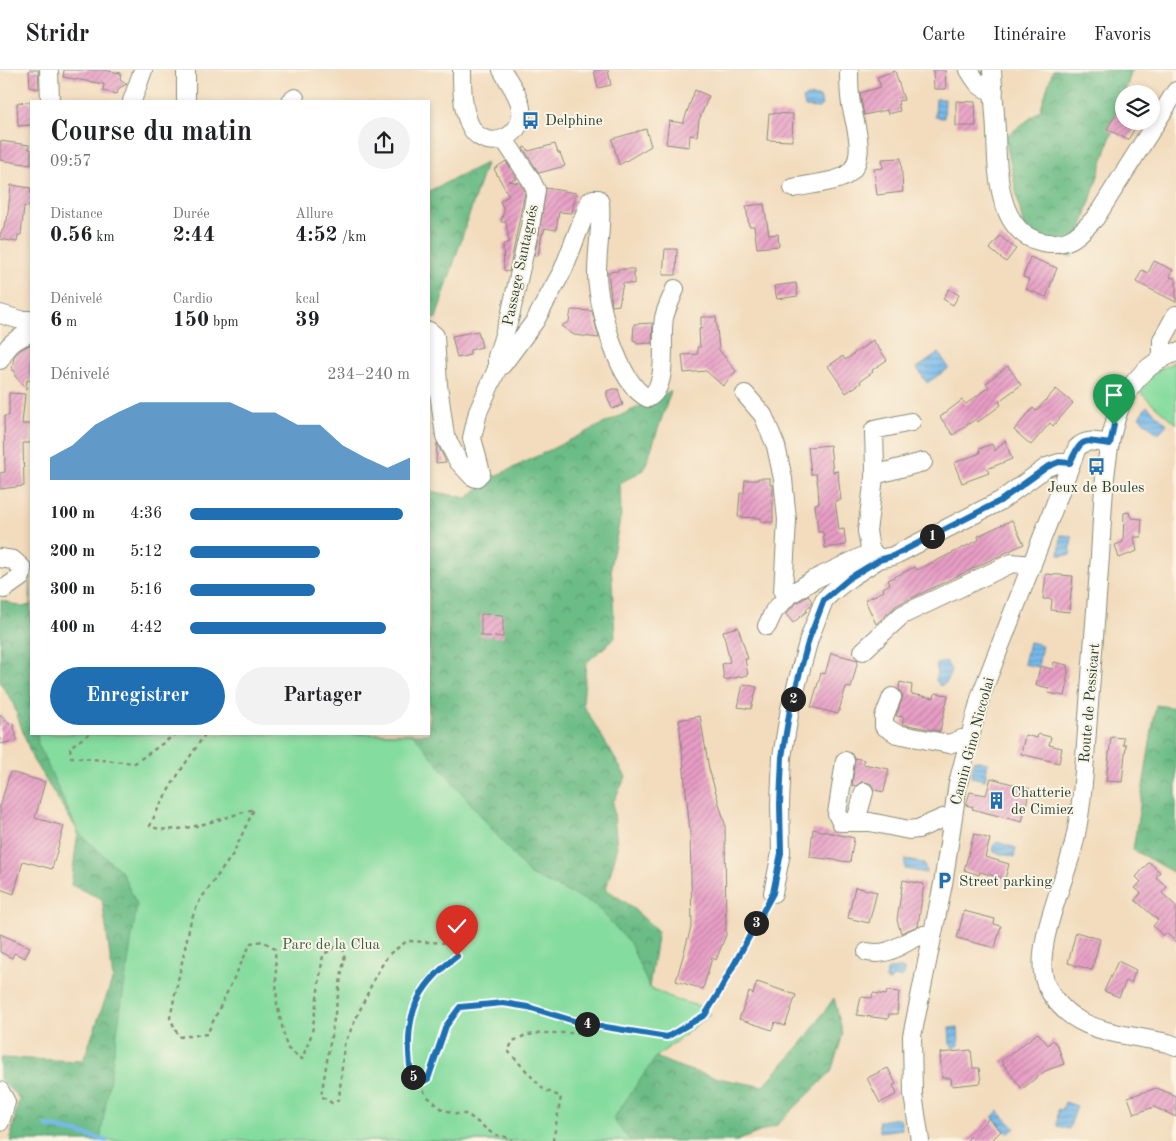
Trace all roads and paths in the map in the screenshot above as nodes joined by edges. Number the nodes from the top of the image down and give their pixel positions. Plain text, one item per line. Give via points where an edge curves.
1 (49, 70) edge
2 (143, 70) edge
3 (186, 70) edge
4 (462, 70) edge
5 (502, 70) edge
6 (848, 70) edge
7 (969, 70) edge
8 (992, 70) edge
9 (994, 91) junction
10 (1176, 91) edge
11 (50, 100) edge
12 (132, 100) edge
13 (186, 100) edge
14 (504, 139) junction
15 (793, 188) dead end
16 (675, 289) dead end
17 (0, 314) edge
18 (1176, 315) edge
19 (30, 320) edge
20 (30, 332) edge
21 (430, 332) edge
22 (1169, 354) edge
23 (0, 360) edge
24 (497, 369) junction
25 (745, 394) dead end
26 (911, 422) dead end
27 (1110, 444) junction
28 (923, 462) dead end
29 (1070, 463) junction
30 (874, 474) junction
31 (876, 556) junction
32 (0, 558) edge
33 (1032, 565) junction
34 (0, 588) edge
35 (788, 596) junction
36 (767, 626) dead end
37 (863, 652) dead end
38 (892, 697) dead end
39 (88, 735) edge
40 (175, 735) edge
41 (204, 735) edge
42 (970, 736) junction
43 (845, 761) dead end
44 (864, 792) dead end
45 (953, 816) junction
46 (856, 822) junction
47 (773, 893) joint
48 (933, 934) junction
49 (867, 952) dead end
50 (613, 1028) junction
51 (1176, 1046) edge
52 (418, 1084) junction
53 (0, 1091) edge
54 (0, 1122) edge
55 (512, 1141) edge
56 (553, 1141) edge
57 (920, 1141) edge

1 - 11 street
2 - 12 street
3 - 13 street
4 - 14 street via 462,93 469,124 483,138
5 - 14 street via 521,107 518,126
6 - 15 street via 858,143 858,159 854,168 845,177
7 - 9 street via 985,90
8 - 9 street
9 - 10 street via 997,165 1006,208 1024,234 1054,244 1069,241 1096,217
14 - 24 street, Passage Santagnés via 536,190 510,316 497,357
16 - 24 street via 664,318 661,377 654,395 648,398 631,384 620,366 604,319 597,275 601,211 598,199 593,198 562,270 535,321
17 - 19 street
18 - 22 street via 1162,340
20 - 23 street via 8,346
21 - 24 street via 435,336 445,436 458,461 476,478 481,473 472,438 478,412
22 - 27 street, Route de Pessicart via 1146,368 1131,385 1121,405
25 - 35 street via 763,415 778,454 787,520 783,592
26 - 30 street via 874,430
27 - 29 street, Camin Gino Niccolai via 1081,443
27 - 51 street, Route de Pessicart via 1082,799 1072,851 1046,936 1042,968 1052,995 1072,1017 1102,1030
28 - 30 street
29 - 31 street via 1059,462 1047,467 1000,501 893,556
29 - 33 street, Camin Gino Niccolai
30 - 31 street via 867,531 870,549
31 - 35 street via 813,580
31 - 47 street via 824,600 809,639 790,709 782,757 781,853
32 - 34 street via 13,560 22,568 21,577 4,589
33 - 37 street via 1012,563 902,615
33 - 42 street, Camin Gino Niccolai via 981,695
35 - 36 street via 774,611
38 - 42 street via 884,726 897,734 950,744
39 - 40 path via 70,747 71,757 135,763
41 - 52 path via 150,826 159,830 189,828 254,809 233,854 200,900 191,920 170,1018 179,1037 206,1034 251,943 263,941 275,949 277,1004 288,1048 302,1059 312,1033 323,955 341,943 345,954 321,1096 332,1103 338,1099 344,1045 388,955 407,940 448,943 457,956 437,972 418,998 408,1031 410,1073
42 - 45 street, Camin Gino Niccolai
43 - 46 street via 837,814 841,822
44 - 46 street
45 - 46 street via 909,830
45 - 48 street, Camin Gino Niccolai
47 - 50 path via 705,1015 667,1037
48 - 49 street via 923,934 886,953
48 - 57 street, Camin Gino Niccolai via 912,1036 913,1094
50 - 52 path via 503,1003 460,1007 446,1026 428,1079
50 - 56 path via 585,1033 538,1033 513,1041 508,1051 543,1089 561,1097
52 - 55 path via 442,1109 467,1114 493,1134
53 - 54 street via 6,1102

